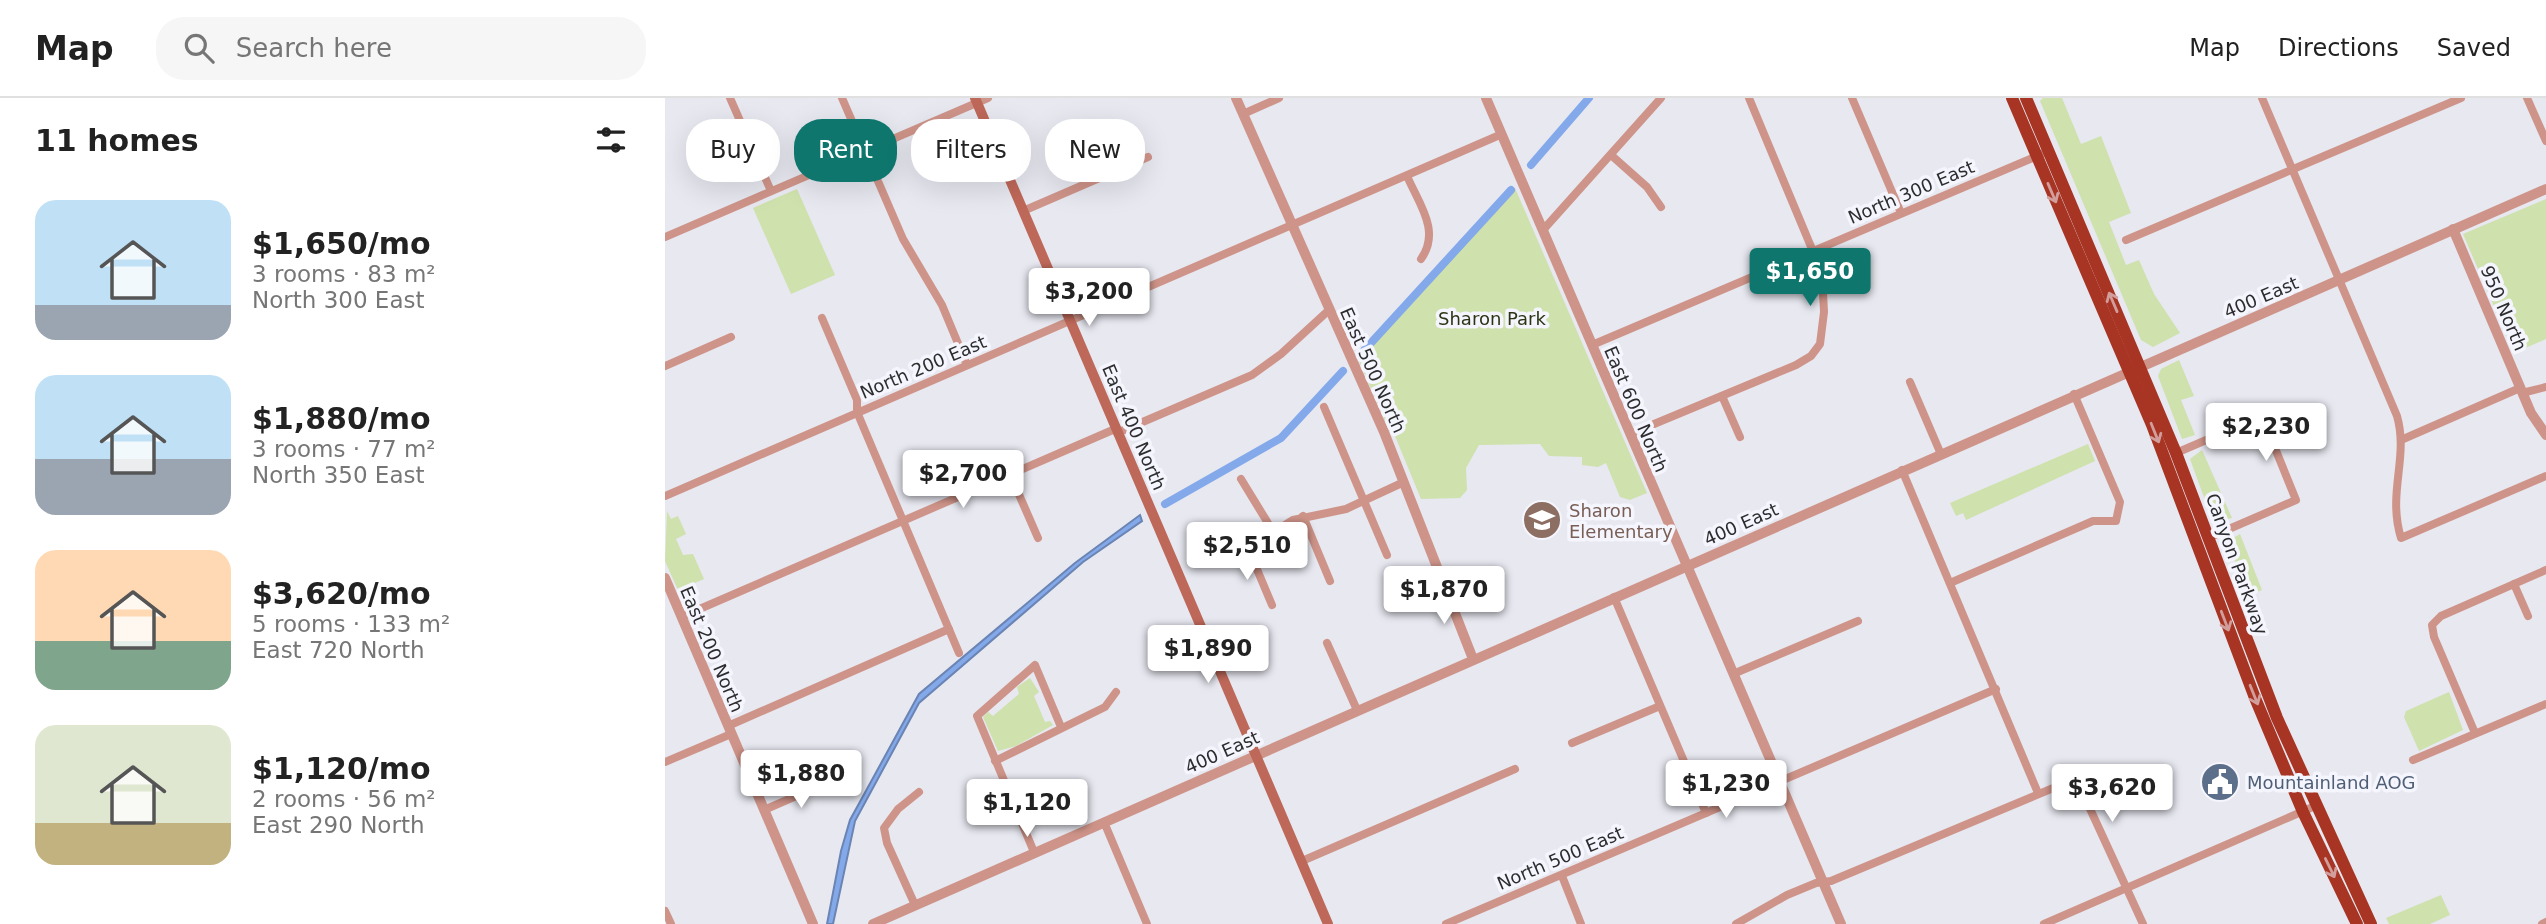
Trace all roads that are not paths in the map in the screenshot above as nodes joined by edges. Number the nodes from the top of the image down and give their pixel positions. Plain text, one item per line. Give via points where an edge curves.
1 (730, 98) edge
2 (842, 98) edge
3 (1236, 98) edge
4 (1279, 98) edge
5 (1486, 98) edge
6 (1661, 98) edge
7 (1749, 98) edge
8 (1852, 98) edge
9 (2012, 98) edge
10 (2026, 98) edge
11 (2262, 98) edge
12 (2461, 98) edge
13 (2528, 98) edge
14 (980, 100) edge
15 (1243, 114) junction
16 (851, 119) edge
17 (1502, 134) junction
18 (897, 136) edge
19 (2546, 141) edge
20 (2043, 154) junction
21 (1611, 155) junction
22 (1148, 157) dead end
23 (2292, 169) junction
24 (1407, 176) junction
25 (794, 181) edge
26 (878, 182) edge
27 (2546, 189) edge
28 (771, 191) junction
29 (1661, 207) dead end
30 (1023, 211) junction
31 (1901, 213) junction
32 (1291, 224) junction
33 (2453, 229) junction
34 (1543, 230) junction
35 (665, 237) edge
36 (2126, 240) dead end
37 (1813, 250) junction
38 (1421, 259) dead end
39 (2339, 280) junction
40 (1329, 310) junction
41 (822, 318) dead end
42 (1069, 321) junction
43 (731, 337) dead end
44 (1592, 345) junction
45 (967, 365) junction
46 (665, 366) edge
47 (2134, 367) junction
48 (1910, 382) dead end
49 (2546, 387) edge
50 (2521, 390) junction
51 (2074, 394) junction
52 (1722, 396) junction
53 (1324, 407) dead end
54 (857, 412) junction
55 (1116, 431) junction
56 (1630, 434) junction
57 (2546, 435) edge
58 (1740, 437) dead end
59 (2402, 440) junction
60 (1940, 452) junction
61 (2176, 453) junction
62 (1902, 470) junction
63 (1010, 474) junction
64 (2546, 475) edge
65 (1241, 479) dead end
66 (1404, 482) junction
67 (665, 496) edge
68 (1363, 502) junction
69 (1303, 516) junction
70 (904, 521) junction
71 (1273, 533) junction
72 (1038, 538) dead end
73 (2208, 538) junction
74 (1231, 544) dead end
75 (1248, 548) junction
76 (1387, 555) dead end
77 (1686, 565) junction
78 (2546, 570) edge
79 (665, 578) edge
80 (1330, 581) dead end
81 (1443, 583) junction
82 (1950, 583) junction
83 (2514, 584) junction
84 (1614, 597) junction
85 (1404, 599) dead end
86 (1272, 605) dead end
87 (2528, 616) dead end
88 (681, 617) junction
89 (1858, 621) dead end
90 (949, 629) junction
91 (1327, 643) dead end
92 (959, 653) dead end
93 (1473, 659) junction
94 (1733, 674) junction
95 (1996, 690) junction
96 (1116, 692) dead end
97 (2546, 704) edge
98 (1660, 706) junction
99 (1357, 710) junction
100 (1061, 727) junction
101 (729, 730) junction
102 (2475, 733) junction
103 (1573, 743) dead end
104 (1255, 755) junction
105 (2413, 760) dead end
106 (995, 761) junction
107 (665, 762) edge
108 (1515, 769) dead end
109 (1779, 782) junction
110 (826, 783) dead end
111 (919, 792) dead end
112 (2038, 793) junction
113 (2309, 809) junction
114 (764, 810) junction
115 (1706, 813) junction
116 (1104, 822) junction
117 (1034, 852) junction
118 (1302, 861) junction
119 (1562, 876) junction
120 (1823, 882) junction
121 (2126, 889) junction
122 (915, 905) junction
123 (665, 911) edge
124 (1146, 922) edge
125 (671, 924) edge
126 (813, 924) edge
127 (873, 924) edge
128 (1135, 924) edge
129 (1328, 924) edge
130 (1446, 924) edge
131 (1581, 924) edge
132 (1735, 924) edge
133 (1841, 924) edge
134 (2044, 924) edge
135 (2143, 924) edge
136 (2357, 924) edge
137 (2371, 924) edge

1 - 28 street
2 - 16 street
3 - 15 street, East 500 North
4 - 15 street
5 - 17 street, East 600 North
6 - 21 street
7 - 37 street
8 - 31 street
9 - 20 highway, Canyon Parkway
10 - 20 highway, Canyon Parkway
11 - 23 street
12 - 23 street
13 - 19 street
14 - 18 street
14 - 30 main road, East 400 North
15 - 32 street, East 500 North
17 - 24 street, North 200 East
17 - 34 street, East 600 North
20 - 31 street, North 300 East
20 - 47 highway, Canyon Parkway
21 - 29 street via 1647,187
21 - 34 street
22 - 30 street
23 - 36 street
23 - 39 street
24 - 32 street, North 200 East
24 - 38 street via 1430,234 1430,247
25 - 28 street
26 - 45 street via 903,239 942,305
27 - 33 street, 400 East
28 - 35 street
30 - 42 main road, East 400 North
31 - 37 street, North 300 East
32 - 40 street, East 500 North
32 - 42 street, North 200 East
33 - 39 street, 400 East
33 - 50 street, 950 North
34 - 44 street, East 600 North
37 - 44 street, North 300 East
37 - 52 street via 1825,292 1820,344 1796,365
39 - 47 street, 400 East
39 - 59 street via 2397,416
40 - 55 street via 1252,376
40 - 66 street, East 500 North
41 - 54 street via 857,401
42 - 45 street, North 200 East
42 - 55 main road, East 400 North
43 - 46 street
44 - 56 street, East 600 North
45 - 54 street, North 200 East
47 - 51 street, 400 East
47 - 61 highway, Canyon Parkway
47 -> 113 highway, Canyon Parkway via 2236,652
48 - 60 street
49 - 50 street
50 - 57 street, 950 North
50 - 59 street
51 - 60 street, 400 East
51 - 82 street via 2120,502 2116,521 2093,521
52 - 56 street
52 - 58 street
53 - 68 street
54 - 67 street, North 200 East
54 - 70 street
55 - 63 street
55 - 104 main road, East 400 North
56 - 77 street, East 600 North
59 - 64 street via 2394,486 2401,538
60 - 62 street, 400 East
61 - 73 highway, Canyon Parkway
61 - 73 street via 2262,416 2296,500
62 - 77 street, 400 East
62 - 82 street
63 - 70 street
63 - 72 street
65 - 71 street
66 - 68 street
66 - 81 street, East 500 North
68 - 69 street via 1339,512
68 - 76 street
69 - 71 street
69 - 80 street
70 - 88 street
70 - 90 street
71 - 75 street
73 - 113 highway, Canyon Parkway
74 - 75 street
75 - 86 street
77 - 84 street, 400 East
77 - 94 street, East 600 North
78 - 83 street
79 - 88 street, East 200 North
81 - 85 street
81 - 93 street, East 500 North
82 - 95 street
83 - 87 street
83 - 102 street via 2441,616 2432,625
84 - 93 street, 400 East
84 - 98 street
88 - 101 street, East 200 North
89 - 94 street
90 - 92 street
90 - 101 street
91 - 99 street
93 - 99 street, 400 East
94 - 109 street, East 600 North
95 - 109 street, North 500 East
95 - 112 street
96 - 100 street via 1105,707
97 - 102 street
98 - 103 street
98 - 115 street
99 - 104 street, 400 East
100 - 106 street
100 - 106 street via 1035,666 977,716
101 - 107 street
101 - 114 street, East 200 North
102 - 105 street
104 - 116 street, 400 East
104 - 118 main road, East 400 North
106 - 117 street
108 - 118 street
109 - 115 street, North 500 East
109 - 120 street, East 600 North
110 - 114 street
111 - 122 street via 898,808 884,828
112 - 120 street
112 - 121 street via 2067,781 2080,787
113 - 121 street
113 -> 136 highway, Canyon Parkway
113 - 137 highway, Canyon Parkway
114 - 126 street, East 200 North
115 - 119 street, North 500 East
116 - 117 street, 400 East
116 - 124 street
117 - 122 street, 400 East
118 - 129 main road, East 400 North
119 - 130 street, North 500 East
119 - 131 street
120 - 132 street via 1787,895
120 - 133 street, East 600 North
121 - 134 street
121 - 135 street
122 - 127 street, 400 East
123 - 125 street
124 - 128 street

